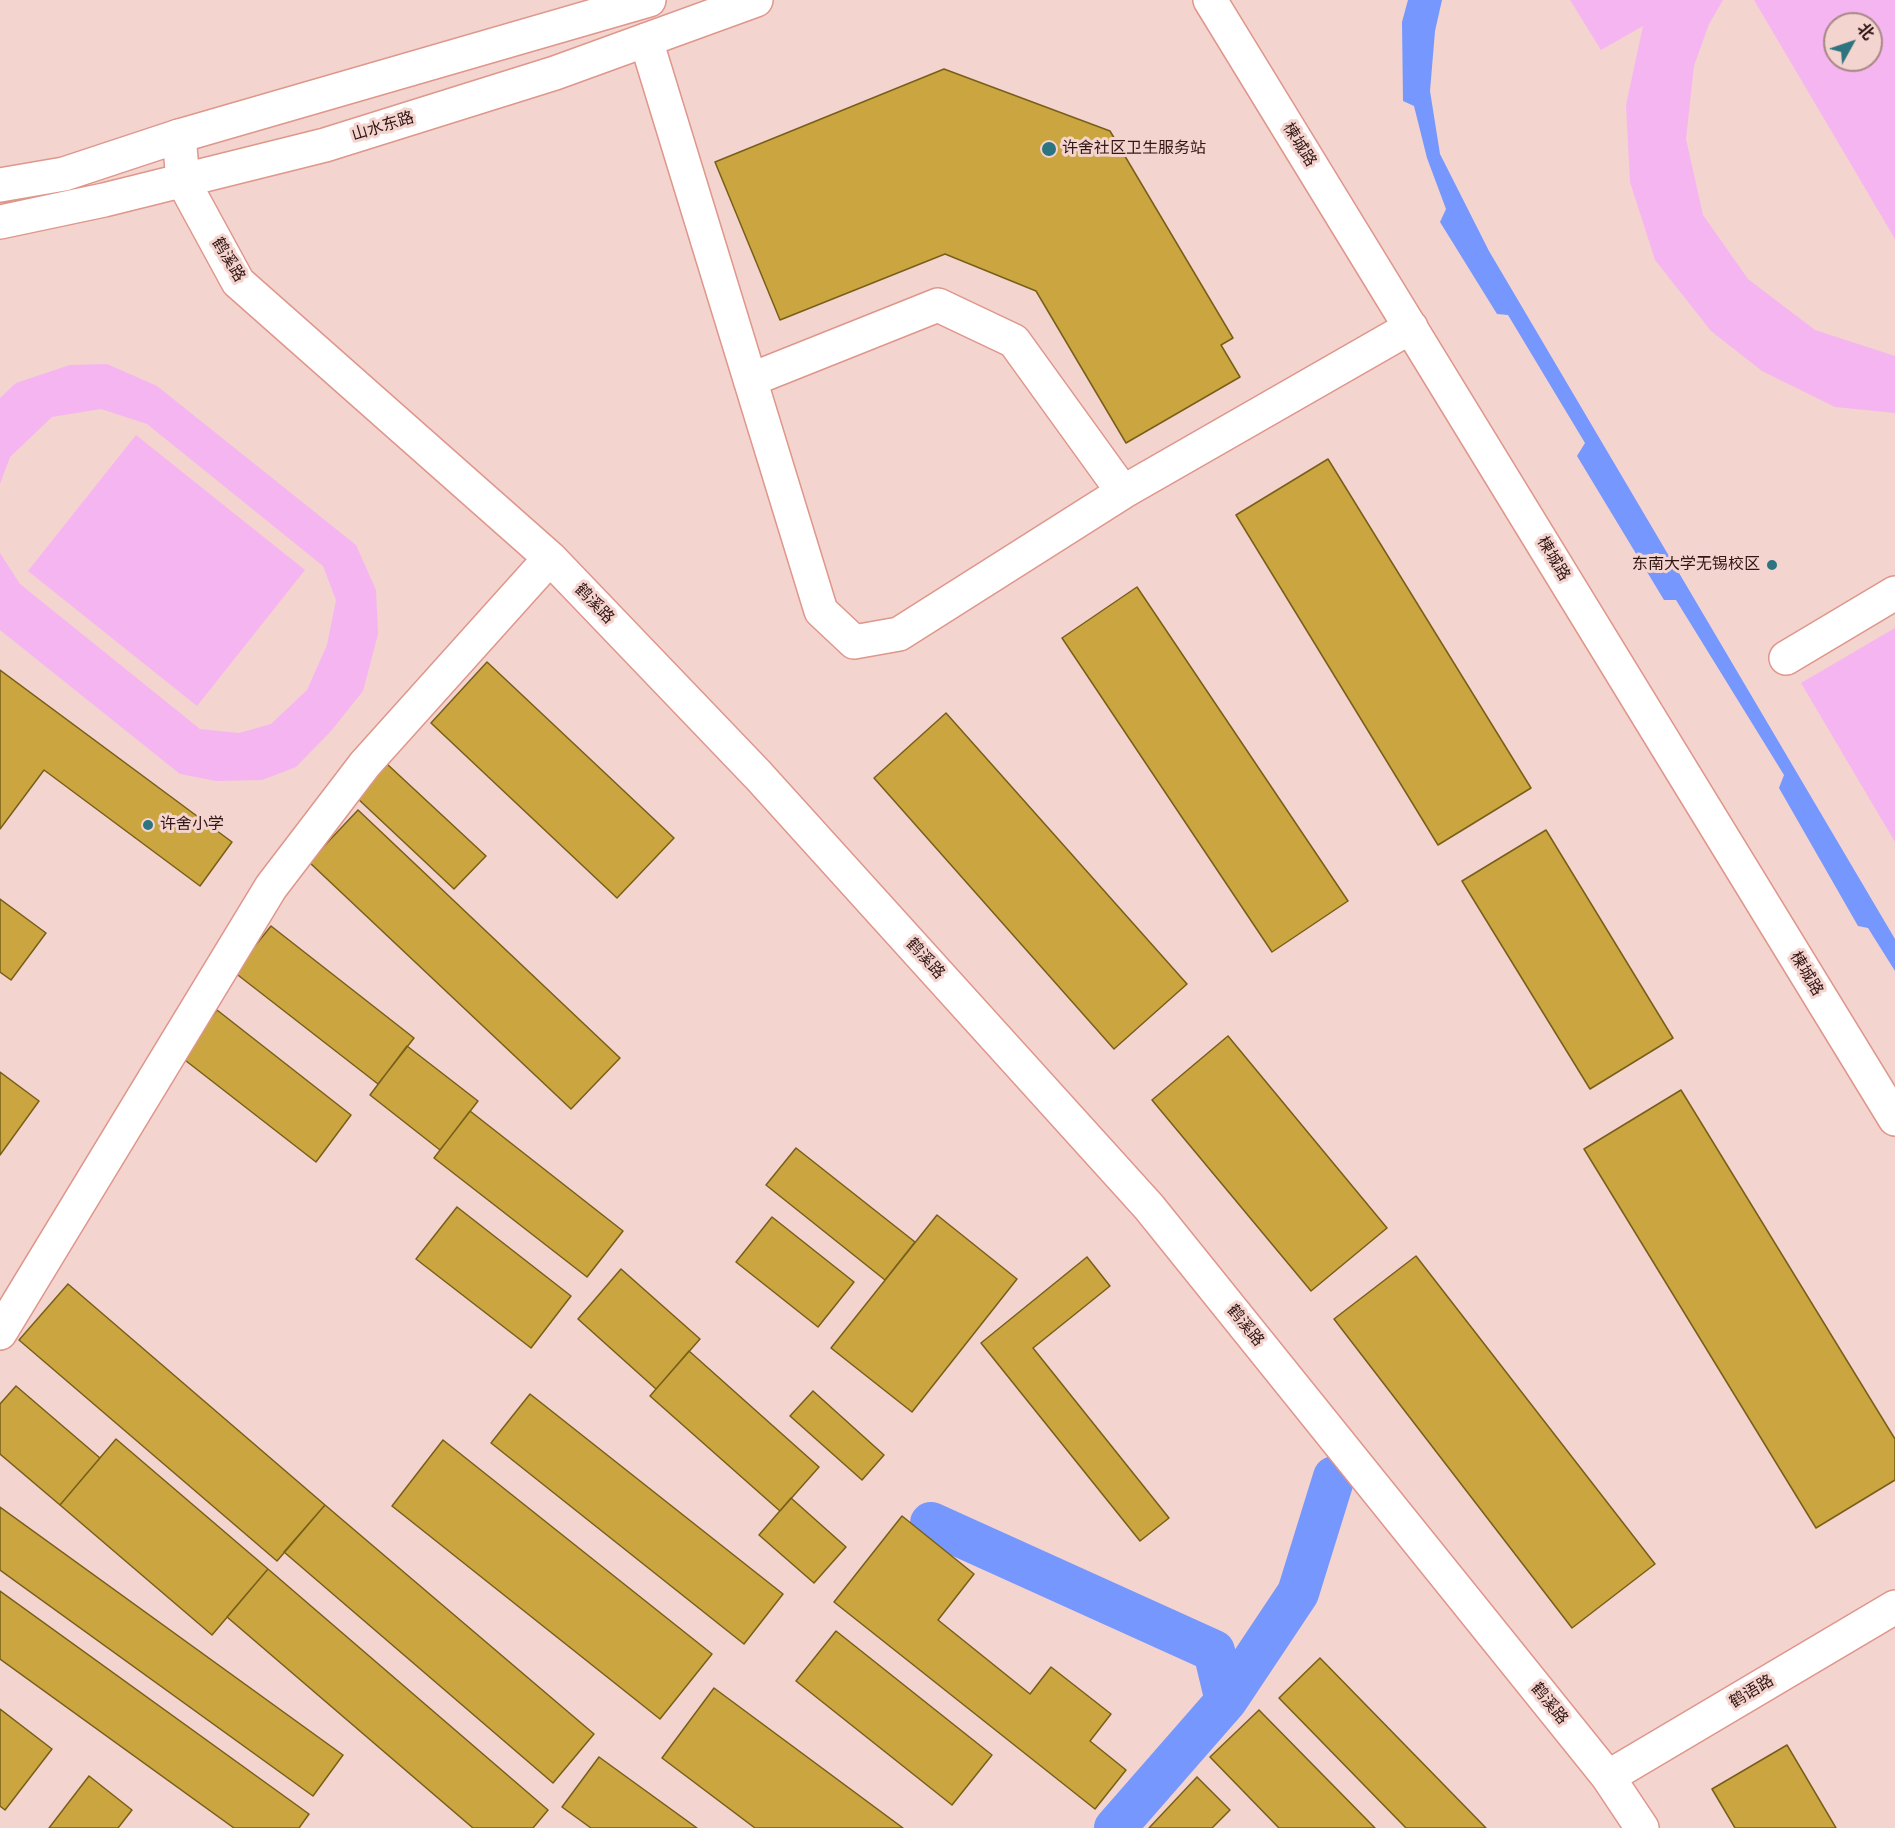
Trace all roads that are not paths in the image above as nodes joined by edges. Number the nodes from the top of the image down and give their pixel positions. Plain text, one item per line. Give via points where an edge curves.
1 (649, 0) edge
2 (756, 0) edge
3 (1210, 0) edge
4 (646, 40) junction
5 (179, 136) junction
6 (183, 181) junction
7 (0, 185) edge
8 (0, 222) edge
9 (1411, 327) junction
10 (750, 380) junction
11 (1123, 492) junction
12 (550, 558) junction
13 (1895, 593) edge
14 (1786, 658) dead end
15 (1895, 1119) edge
16 (0, 1334) edge
17 (1895, 1607) edge
18 (1608, 1777) junction
19 (1642, 1828) edge

1 - 5 main road
2 - 4 main road, 山水东路
3 - 9 main road, 楝城路
4 - 6 main road, 山水东路 via 555,73 336,141
4 - 10 main road
5 - 6 main road, 鹤溪路
5 - 7 main road via 64,174
6 - 8 main road, 山水东路
6 - 12 main road, 鹤溪路 via 238,282
9 - 11 main road
9 - 15 main road, 楝城路
10 - 11 main road via 938,304 1014,341
10 - 11 main road via 821,611 854,642 899,634
12 - 16 main road via 365,764 272,887
12 - 18 main road, 鹤溪路 via 758,775 1149,1207
13 - 14 main road
17 - 18 main road, 鹤语路
18 - 19 main road, 鹤溪路

